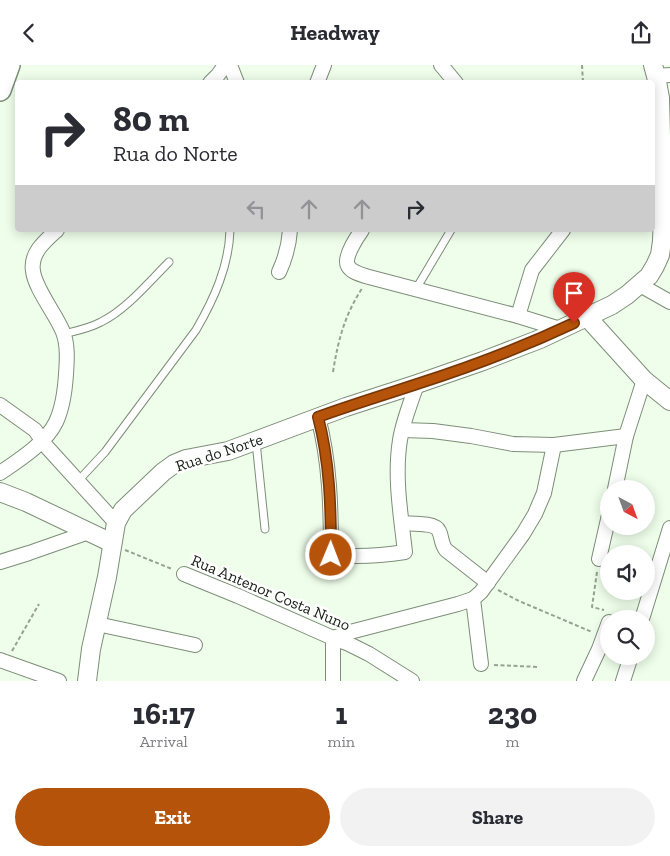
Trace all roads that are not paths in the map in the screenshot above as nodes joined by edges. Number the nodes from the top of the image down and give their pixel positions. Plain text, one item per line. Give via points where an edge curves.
1 (9, 65) edge
2 (225, 65) edge
3 (230, 65) edge
4 (324, 65) edge
5 (442, 65) edge
6 (660, 72) edge
7 (213, 80) edge
8 (236, 80) edge
9 (318, 80) edge
10 (454, 80) edge
11 (0, 90) edge
12 (55, 232) edge
13 (230, 232) edge
14 (290, 232) edge
15 (361, 232) edge
16 (450, 232) edge
17 (561, 232) edge
18 (169, 262) dead end
19 (279, 272) dead end
20 (640, 285) junction
21 (416, 289) junction
22 (670, 302) edge
23 (518, 316) junction
24 (587, 317) junction
25 (560, 329) junction
26 (64, 334) junction
27 (644, 380) junction
28 (417, 384) junction
29 (670, 401) edge
30 (0, 405) edge
31 (318, 417) junction
32 (402, 429) junction
33 (626, 436) junction
34 (42, 440) junction
35 (256, 441) junction
36 (554, 445) junction
37 (0, 473) edge
38 (616, 480) edge
39 (78, 481) junction
40 (0, 492) edge
41 (116, 523) junction
42 (402, 523) junction
43 (670, 528) edge
44 (265, 529) dead end
45 (89, 532) junction
46 (604, 535) edge
47 (112, 543) junction
48 (599, 559) road end
49 (0, 562) edge
50 (184, 574) road end
51 (488, 583) junction
52 (473, 599) junction
53 (645, 610) edge
54 (97, 624) junction
55 (333, 638) junction
56 (600, 644) edge
57 (196, 645) dead end
58 (3, 661) edge
59 (481, 664) road end
60 (628, 665) edge
61 (59, 681) edge
62 (87, 681) edge
63 (333, 681) edge
64 (412, 681) edge
65 (584, 681) edge
66 (623, 681) edge

1 - 11 main road
2 - 7 street
3 - 8 street
4 - 9 street
5 - 10 street
6 - 20 street, Rua do Norte via 662,241 655,266
12 - 26 street via 35,255 33,271
13 - 39 lane via 218,288 196,330 105,452
14 - 19 street via 287,255
15 - 21 street via 346,262 350,269
16 - 21 lane
17 - 23 street via 532,270
18 - 26 lane via 109,318
20 - 22 street
20 - 24 street, Rua do Norte via 612,305
21 - 23 street
23 - 25 street
24 - 25 street, Rua do Norte
24 - 27 street
25 - 28 street, Rua do Norte
26 - 34 street via 67,353 64,397 56,422
27 - 29 street
27 - 33 street
28 - 31 street, Rua do Norte
28 - 32 street
30 - 34 street
31 - 35 street, Rua do Norte
31 - 42 street via 325,447 330,500 331,555 405,553
32 - 36 street via 513,444
32 - 42 street via 398,463
33 - 36 street
33 - 38 street
34 - 37 street
34 - 39 street
35 - 41 street, Rua do Norte via 174,465 132,500
35 - 44 lane
36 - 51 street via 544,493 535,514
39 - 41 street
40 - 45 street
41 - 47 street, Rua do Norte
42 - 51 street via 438,528 446,550
43 - 53 street
45 - 47 street
45 - 49 street
46 - 48 street
47 - 54 street, Rua do Norte
50 - 55 street, Rua Antenor Costa Nuno
51 - 52 street
52 - 55 street
52 - 59 street
54 - 57 street
54 - 62 street, Rua do Norte
55 - 63 street
55 - 64 street, Rua Antenor Costa Nuno via 369,654
56 - 65 street
58 - 61 street
60 - 66 street

